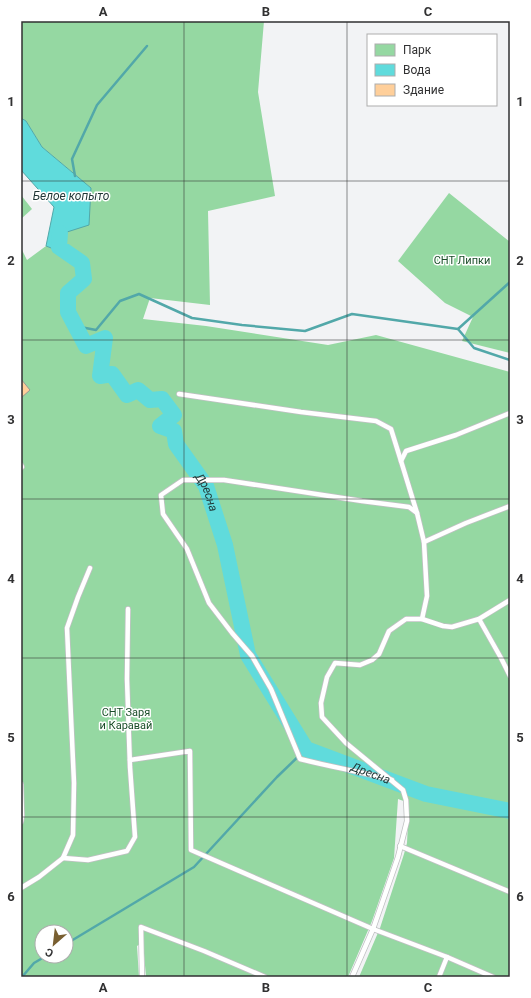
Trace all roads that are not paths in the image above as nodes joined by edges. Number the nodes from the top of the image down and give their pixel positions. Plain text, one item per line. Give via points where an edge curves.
1 (179, 394) dead end
2 (510, 413) edge
3 (401, 461) junction
4 (510, 506) edge
5 (417, 513) junction
6 (424, 542) junction
7 (90, 568) dead end
8 (510, 600) edge
9 (128, 609) dead end
10 (422, 619) junction
11 (479, 619) junction
12 (510, 676) edge
13 (130, 760) junction
14 (392, 780) junction
15 (21, 784) edge
16 (21, 822) edge
17 (400, 846) junction
18 (63, 858) junction
19 (21, 888) edge
20 (510, 892) edge
21 (373, 929) junction
22 (447, 957) junction
23 (142, 977) edge
24 (265, 977) edge
25 (352, 977) edge
26 (439, 977) edge
27 (493, 977) edge

1 - 3 lane via 376,421 391,429
2 - 3 lane via 462,433 406,451
3 - 5 lane
4 - 6 lane via 466,522
5 - 6 lane
5 - 14 lane via 409,507 224,480 183,480 161,495 164,514 187,549 209,603 252,656 271,689 300,759
6 - 10 lane via 427,596
7 - 18 lane via 67,628 74,783 73,835
8 - 11 lane
9 - 13 lane
10 - 11 lane via 452,627
10 - 14 lane via 406,619 396,625 389,631 379,654 372,660 360,665 335,663 327,677 320,703 322,717 337,734
11 - 12 lane
13 - 18 lane via 135,837 127,851 88,860
13 - 21 lane via 190,751 191,850
14 - 17 lane via 403,790 406,800 407,820
15 - 16 lane
17 - 20 lane
17 - 21 lane
18 - 19 lane
21 - 22 lane
21 - 25 lane
22 - 26 lane
22 - 27 lane
23 - 24 lane via 141,927

